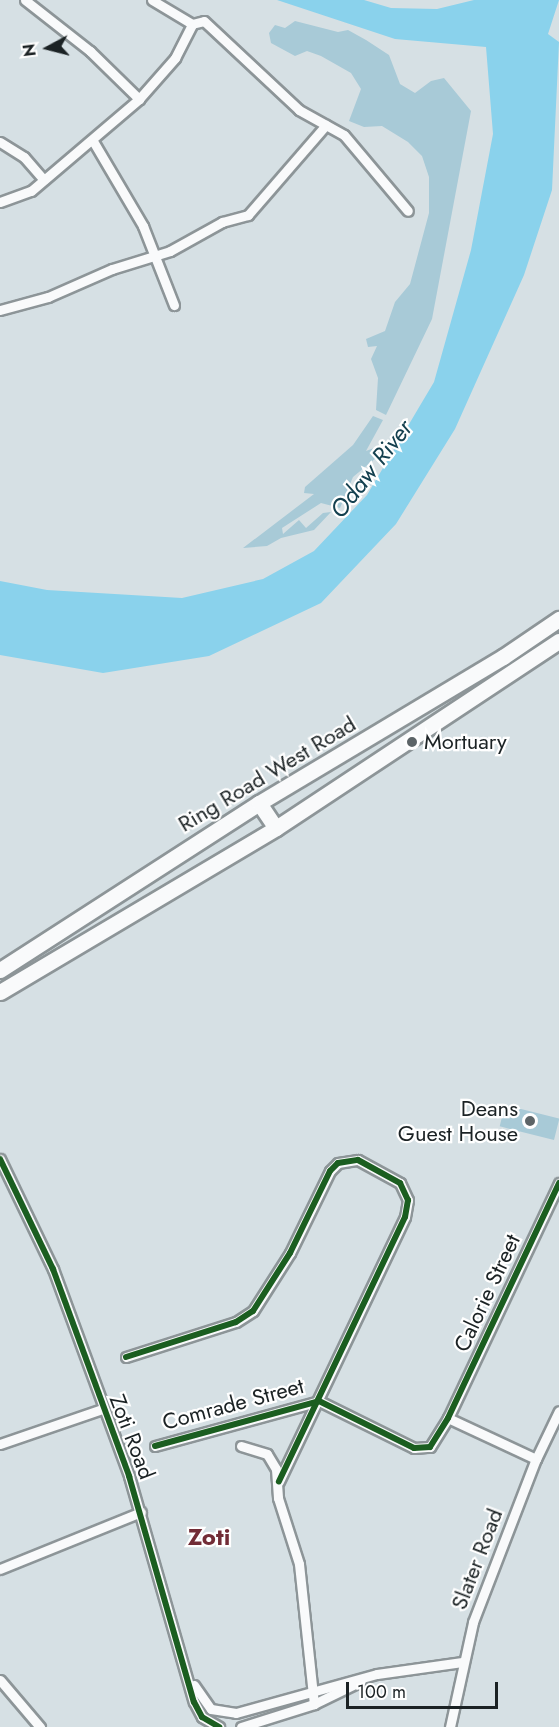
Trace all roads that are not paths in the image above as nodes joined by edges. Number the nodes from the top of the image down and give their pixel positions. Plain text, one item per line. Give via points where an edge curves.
1 (25, 0) edge
2 (152, 0) edge
3 (192, 24) junction
4 (139, 99) junction
5 (323, 128) junction
6 (93, 141) junction
7 (0, 142) edge
8 (44, 180) junction
9 (0, 202) edge
10 (408, 211) dead end
11 (154, 255) junction
12 (174, 305) dead end
13 (0, 310) edge
14 (559, 619) edge
15 (559, 641) edge
16 (259, 803) junction
17 (276, 828) junction
18 (0, 970) edge
19 (0, 992) edge
20 (0, 1159) edge
21 (559, 1183) edge
22 (126, 1357) dead end
23 (319, 1401) junction
24 (102, 1409) junction
25 (559, 1411) edge
26 (448, 1418) junction
27 (0, 1444) edge
28 (154, 1446) dead end
29 (242, 1446) dead end
30 (536, 1460) junction
31 (279, 1481) junction
32 (141, 1512) junction
33 (0, 1569) edge
34 (462, 1662) junction
35 (377, 1674) junction
36 (190, 1678) junction
37 (0, 1680) edge
38 (312, 1689) junction
39 (314, 1704) junction
40 (40, 1727) edge
41 (219, 1727) edge
42 (241, 1727) edge
43 (450, 1727) edge

1 - 4 street via 90,51
2 - 3 street
3 - 4 street via 175,58
3 - 5 street via 204,21 264,79
4 - 6 street
5 - 10 street via 349,139
5 - 11 street via 248,215 222,222
6 - 8 street
6 - 11 street via 143,226
7 - 8 street via 24,157
8 - 9 street via 22,196
11 - 12 street
11 - 13 street via 48,297
14 - 16 main road, Ring Road West Road via 503,657
15 - 17 main road
16 - 17 main road
16 - 18 main road, Ring Road West Road
17 - 19 main road
20 - 24 street, Zoti Road via 53,1269
21 - 26 street, Calorie Street
22 - 23 street via 236,1322 253,1311 290,1253 330,1171 346,1159 358,1160 400,1183 406,1191 407,1209
23 - 26 street, Comrade Street via 422,1450 430,1447
23 - 28 street, Comrade Street
23 - 31 street
24 - 27 street
24 - 32 street, Zoti Road
25 - 30 street, Slater Road
26 - 30 street
29 - 31 street via 267,1454
30 - 34 street, Slater Road via 473,1622
31 - 38 street via 278,1498 299,1564
32 - 33 street
32 - 36 street, Zoti Road
34 - 35 street, Zoti Road
34 - 43 street, Slater Road
35 - 38 street, Zoti Road
35 - 39 street, Zoti Road
36 - 38 street, Zoti Road via 202,1700 211,1709 224,1713
36 - 41 street, Zoti Road via 194,1702 202,1717
37 - 40 street
38 - 39 street
39 - 42 street, Zoti Road

